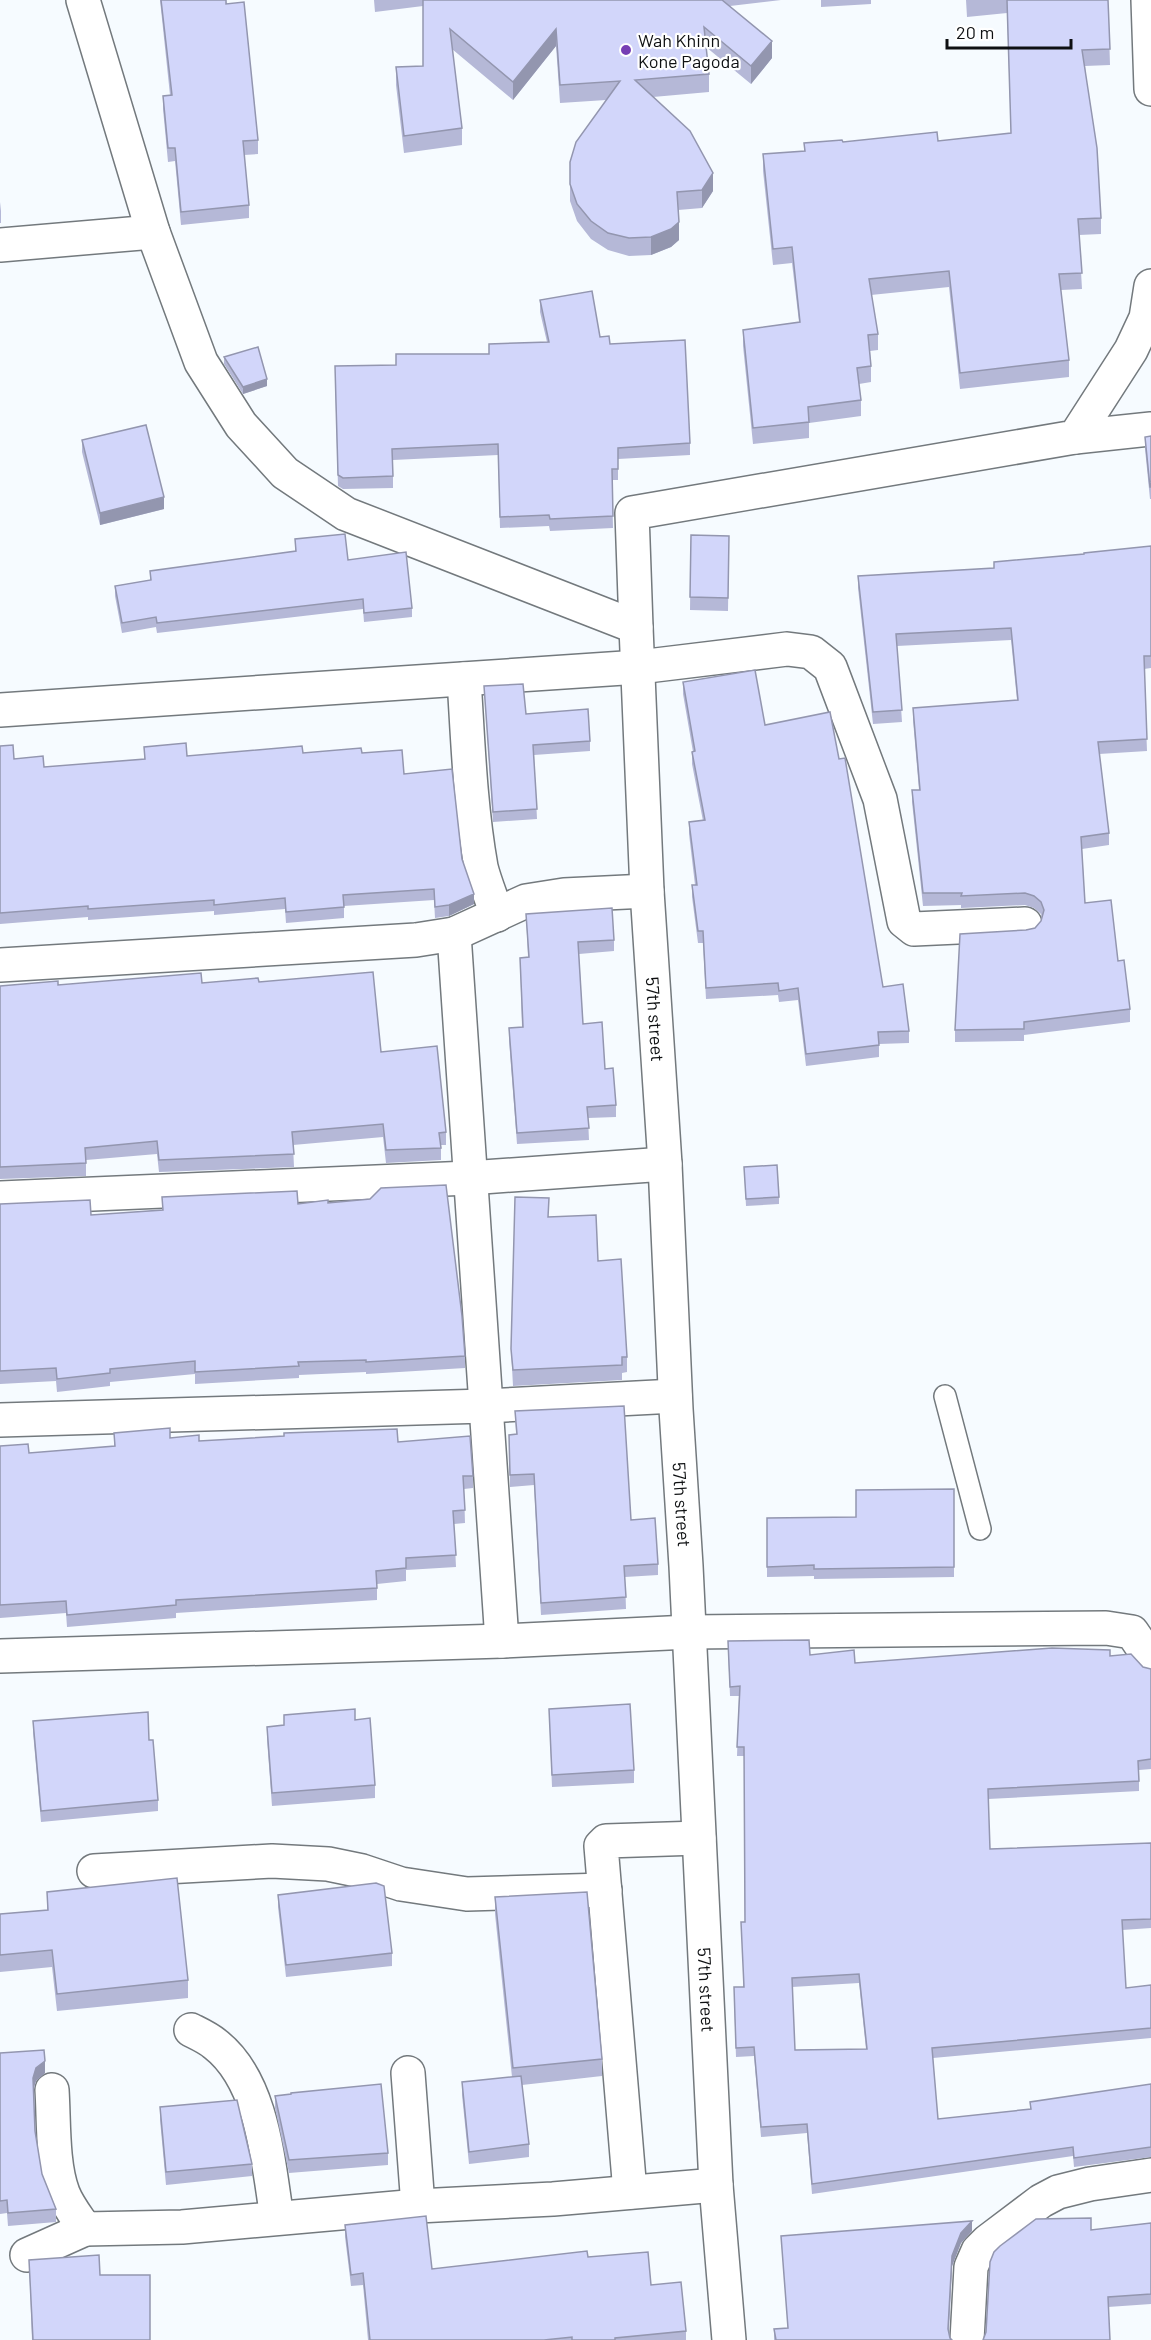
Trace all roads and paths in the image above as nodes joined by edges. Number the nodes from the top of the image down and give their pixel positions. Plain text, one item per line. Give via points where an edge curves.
1 (83, 0) edge
2 (1148, 0) edge
3 (1151, 88) edge
4 (153, 232) junction
5 (0, 245) edge
6 (1151, 286) edge
7 (1151, 429) edge
8 (1075, 437) junction
9 (636, 627) junction
10 (639, 667) junction
11 (464, 679) junction
12 (0, 710) edge
13 (647, 891) junction
14 (497, 915) junction
15 (1025, 924) dead end
16 (454, 934) junction
17 (0, 965) edge
18 (665, 1164) junction
19 (469, 1178) junction
20 (0, 1198) edge
21 (675, 1396) junction
22 (945, 1396) dead end
23 (485, 1406) junction
24 (0, 1420) edge
25 (980, 1529) dead end
26 (689, 1632) junction
27 (502, 1641) junction
28 (0, 1656) edge
29 (1151, 1660) edge
30 (699, 1838) junction
31 (94, 1871) dead end
32 (604, 1890) junction
33 (191, 2030) dead end
34 (408, 2073) dead end
35 (52, 2090) dead end
36 (1151, 2175) edge
37 (716, 2185) junction
38 (630, 2192) junction
39 (418, 2206) junction
40 (277, 2218) junction
41 (85, 2229) junction
42 (27, 2255) dead end
43 (729, 2340) edge
44 (967, 2340) edge

1 - 4 street
2 - 3 street
4 - 5 street
4 - 9 street via 201,362 241,425 285,473 346,514
6 - 8 street via 1146,318 1131,350
7 - 8 street
8 - 9 street, 57th street via 632,513
9 - 10 street, 57th street
10 - 11 street
10 - 13 street, 57th street
10 - 15 street via 787,650 811,652 830,667 880,799 904,921 914,929
11 - 12 street
11 - 14 street via 475,823 482,869
13 - 14 street via 564,895 526,902
13 - 18 street, 57th street
14 - 16 street
16 - 17 street via 416,940
16 - 19 street
18 - 19 street
18 - 21 street, 57th street
19 - 20 street
19 - 23 street
21 - 23 street
21 - 26 street, 57th street
22 - 25 lane
23 - 24 street
23 - 27 street
26 - 27 street
26 - 29 street via 1107,1628 1132,1632
26 - 30 street, 57th street
27 - 28 street
30 - 32 street via 606,1841 601,1846
30 - 37 street, 57th street
31 - 32 street via 272,1862 328,1864 401,1884 467,1894
32 - 38 street
33 - 40 street via 215,2044 233,2062 246,2085 263,2136
34 - 39 street
35 - 41 street via 63,2192
36 - 44 street via 1058,2192 988,2241 971,2267
37 - 38 street
37 - 43 street, 57th street
38 - 39 street
39 - 40 street
40 - 41 street via 182,2227
41 - 42 street

